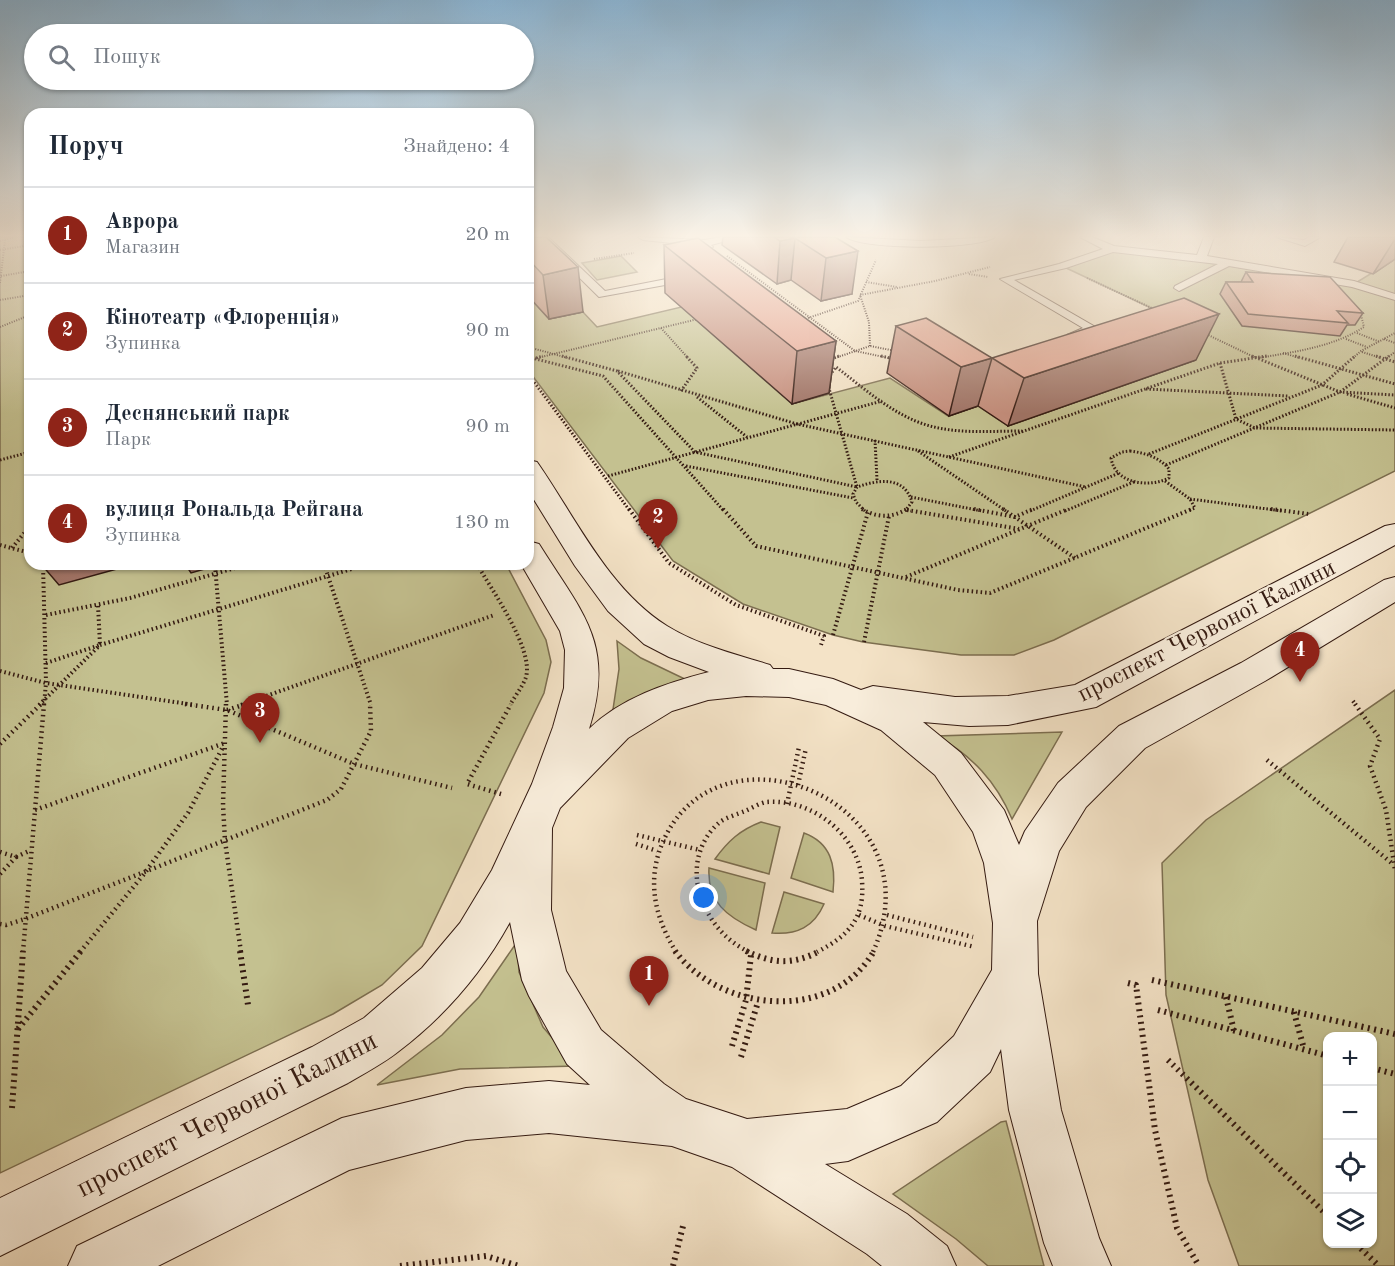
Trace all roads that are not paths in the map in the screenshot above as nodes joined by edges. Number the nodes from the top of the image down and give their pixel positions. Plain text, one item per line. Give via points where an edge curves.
1 (1035, 296) edge
2 (1059, 339) edge
3 (534, 477) edge
4 (1395, 533) edge
5 (534, 561) edge
6 (1395, 588) edge
7 (789, 683) junction
8 (833, 693) junction
9 (526, 806) junction
10 (1015, 923) junction
11 (995, 960) junction
12 (672, 1120) junction
13 (747, 1146) junction
14 (0, 1228) edge
15 (97, 1266) edge
16 (927, 1266) edge
17 (1082, 1266) edge

1 - 2 lane via 1093,329
3 - 7 main road via 594,570 618,601 654,633 693,654
4 - 8 main road, проспект Червоної Калини via 1083,697 984,712 918,709
5 - 9 main road via 575,630 583,658 576,710
6 - 10 main road via 1253,672 1132,737 1072,795 1040,844
7 - 8 main road
7 - 9 main road via 708,686 660,701 615,727
8 - 10 main road via 894,720 948,764 990,823 1005,863
9 - 12 main road via 529,910 545,980 584,1047
9 - 14 main road, проспект Червоної Калини via 507,884 476,939 439,985 381,1035 330,1065
10 - 11 main road
11 - 13 main road via 972,1054 919,1104 848,1135
11 - 17 main road via 1072,1243
12 - 13 main road
12 - 15 main road via 549,1107 443,1119 342,1145
13 - 16 main road via 887,1234

